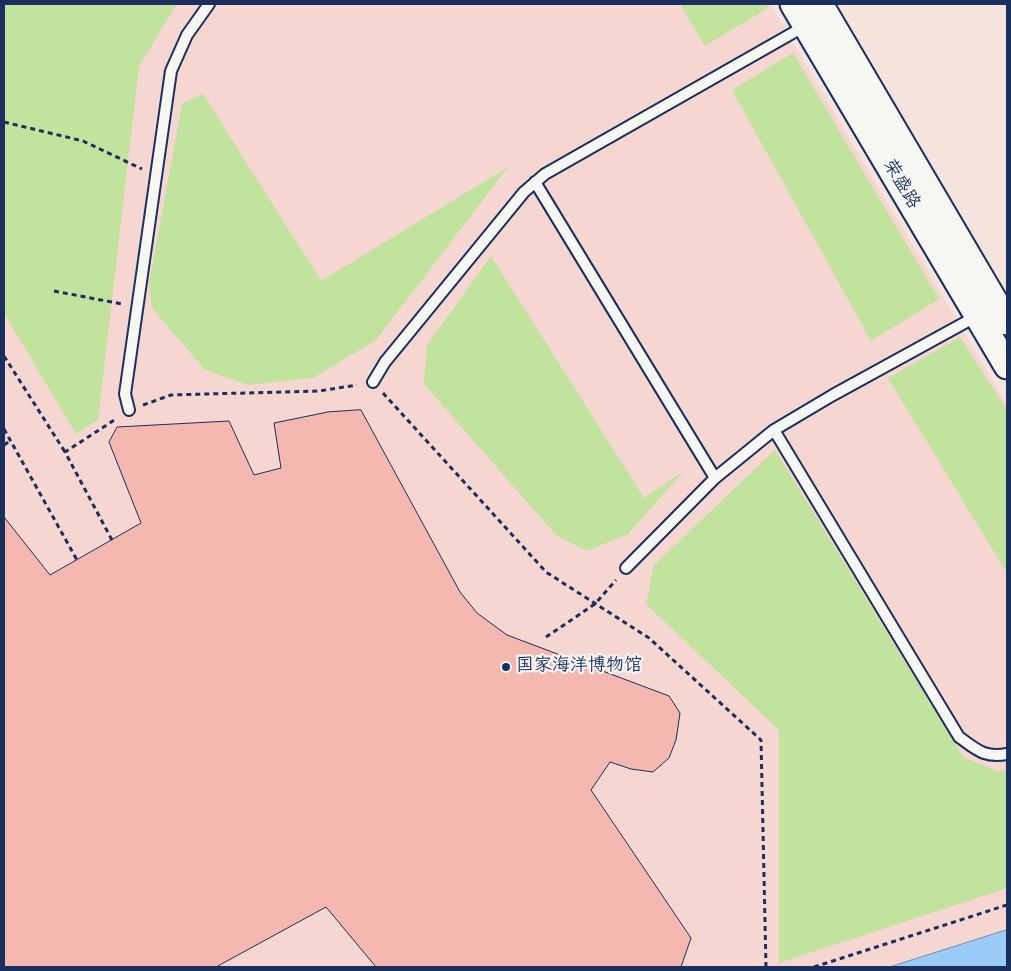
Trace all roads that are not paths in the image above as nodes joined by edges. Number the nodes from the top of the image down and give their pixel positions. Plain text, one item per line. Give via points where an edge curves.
1 (209, 4) edge
2 (793, 4) edge
3 (820, 4) edge
4 (806, 25) junction
5 (535, 182) junction
6 (978, 316) junction
7 (1007, 322) edge
8 (1007, 366) edge
9 (373, 382) road end
10 (129, 410) road end
11 (774, 430) junction
12 (715, 478) junction
13 (626, 568) road end
14 (1007, 754) edge

1 - 10 lane via 187,35 171,71 125,394
2 - 4 street, 荣盛路
3 - 7 street, 荣盛路
4 - 5 lane
4 - 6 street, 荣盛路
5 - 9 lane via 385,362
5 - 12 lane
6 - 8 street, 荣盛路
6 - 11 lane
11 - 12 lane
11 - 14 lane via 959,737 978,751 994,756
12 - 13 lane

